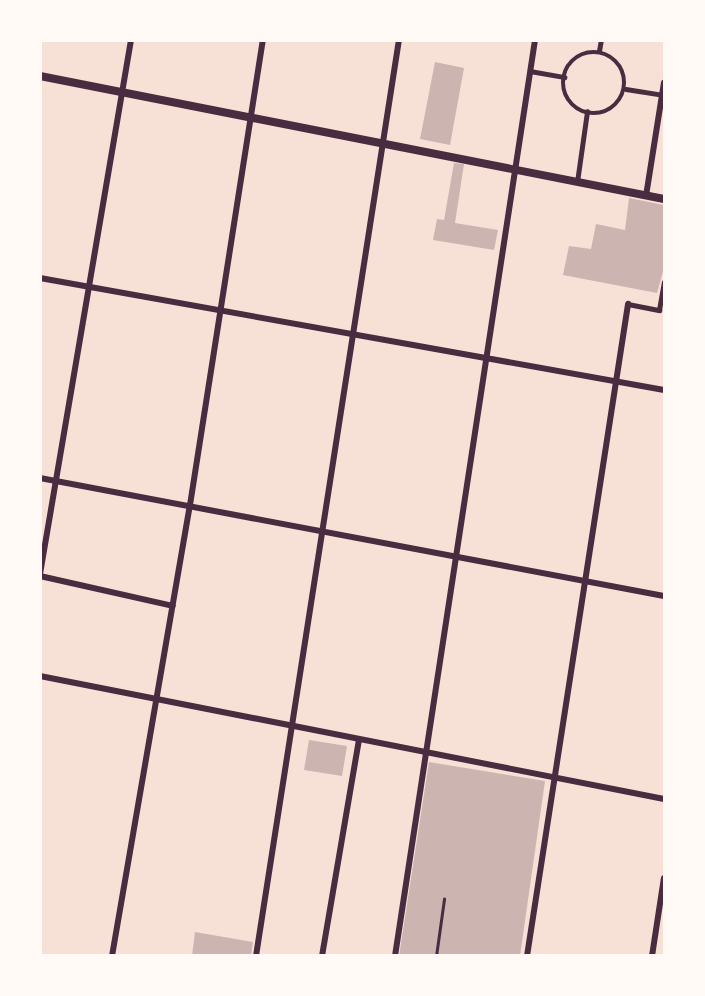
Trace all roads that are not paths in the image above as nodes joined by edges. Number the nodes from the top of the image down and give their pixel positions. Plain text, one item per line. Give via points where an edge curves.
1 (131, 40) edge
2 (263, 40) edge
3 (399, 40) edge
4 (535, 40) edge
5 (601, 40) edge
6 (599, 51) junction
7 (530, 71) junction
8 (40, 76) edge
9 (564, 77) junction
10 (664, 82) edge
11 (626, 89) junction
12 (122, 93) junction
13 (663, 95) junction
14 (587, 112) junction
15 (251, 116) junction
16 (382, 143) junction
17 (514, 170) junction
18 (577, 182) junction
19 (646, 196) junction
20 (664, 199) edge
21 (40, 279) edge
22 (664, 282) edge
23 (88, 286) junction
24 (628, 304) joint
25 (219, 311) junction
26 (351, 333) junction
27 (485, 358) junction
28 (615, 381) junction
29 (664, 390) edge
30 (40, 478) edge
31 (56, 481) junction
32 (190, 505) junction
33 (323, 531) junction
34 (454, 556) junction
35 (40, 575) edge
36 (587, 580) junction
37 (664, 596) edge
38 (172, 606) junction
39 (40, 676) edge
40 (154, 698) junction
41 (291, 728) junction
42 (358, 740) junction
43 (424, 753) junction
44 (555, 776) junction
45 (664, 799) edge
46 (664, 878) edge
47 (444, 899) dead end
48 (112, 956) edge
49 (256, 956) edge
50 (322, 956) edge
51 (395, 956) edge
52 (436, 956) edge
53 (527, 956) edge
54 (652, 956) edge

1 - 12 street
2 - 15 street
3 - 16 street
4 - 7 street
5 - 6 street
6 - 9 street via 573,61
6 - 11 street via 617,62
7 - 9 street
7 - 17 street
8 - 12 street
9 - 14 street via 564,93 576,108
10 - 13 street
11 - 13 street
11 - 14 street via 618,103 603,113
12 - 15 street
12 - 23 street
13 - 19 street
14 - 18 street
15 - 16 street
15 - 25 street
16 - 17 street
16 - 26 street
17 - 18 street
17 - 27 street
18 - 19 street
19 - 20 street
21 - 23 street
22 - 24 street via 659,310
23 - 25 street
23 - 31 street
24 - 28 street
25 - 26 street
25 - 32 street
26 - 27 street
26 - 33 street
27 - 28 street
27 - 34 street
28 - 29 street
28 - 36 street
30 - 31 street
31 - 32 street
31 - 35 street
32 - 33 street
32 - 38 street
33 - 34 street
33 - 41 street
34 - 36 street
34 - 43 street
35 - 38 street
36 - 37 street
36 - 44 street
38 - 40 street
39 - 40 street
40 - 41 street
40 - 48 street
41 - 42 street
41 - 49 street
42 - 43 street
42 - 50 street
43 - 44 street
43 - 51 street
44 - 45 street
44 - 53 street
46 - 54 street
47 - 52 lane

